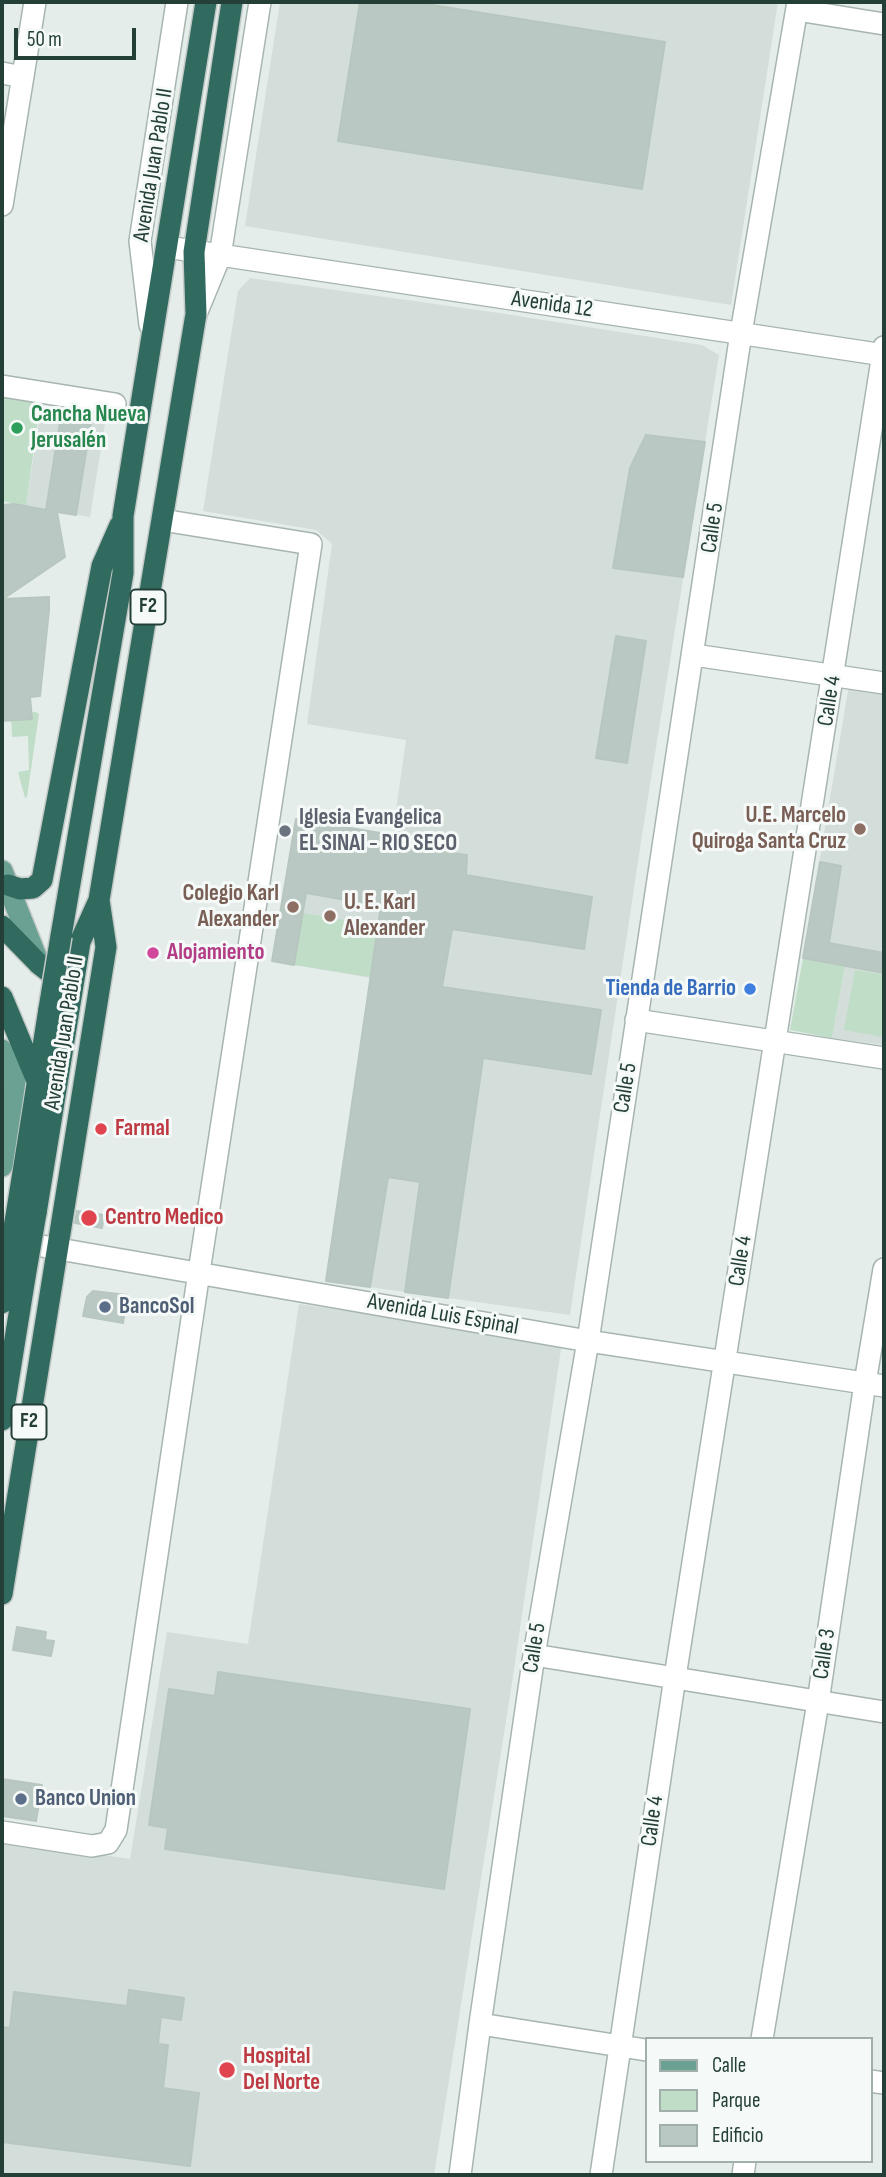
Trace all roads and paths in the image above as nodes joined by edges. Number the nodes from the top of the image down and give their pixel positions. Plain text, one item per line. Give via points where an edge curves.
1 (35, 2) edge
2 (177, 2) edge
3 (206, 2) edge
4 (232, 2) edge
5 (260, 2) edge
6 (798, 6) edge
7 (884, 24) edge
8 (12, 75) edge
9 (2, 205) edge
10 (167, 247) junction
11 (194, 252) junction
12 (220, 256) junction
13 (196, 314) junction
14 (741, 333) junction
15 (152, 337) junction
16 (884, 353) edge
17 (2, 386) edge
18 (115, 404) dead end
19 (123, 516) junction
20 (162, 520) junction
21 (694, 655) junction
22 (834, 676) junction
23 (884, 683) edge
24 (5, 878) edge
25 (99, 900) junction
26 (2, 926) edge
27 (39, 964) junction
28 (72, 989) junction
29 (2, 998) edge
30 (636, 1020) junction
31 (776, 1041) junction
32 (2, 1050) edge
33 (884, 1058) edge
34 (37, 1081) junction
35 (2, 1166) edge
36 (26, 1211) junction
37 (2, 1239) edge
38 (57, 1250) junction
39 (884, 1269) edge
40 (199, 1272) junction
41 (16, 1276) junction
42 (2, 1303) edge
43 (587, 1340) junction
44 (724, 1363) junction
45 (874, 1385) edge
46 (2, 1420) edge
47 (2, 1594) edge
48 (534, 1655) junction
49 (675, 1677) junction
50 (818, 1702) junction
51 (884, 1712) edge
52 (2, 1832) edge
53 (480, 2024) junction
54 (762, 2037) edge
55 (620, 2046) junction
56 (644, 2050) edge
57 (460, 2175) edge
58 (601, 2175) edge

1 - 8 street
2 - 15 street, Avenida Juan Pablo II via 140,241
3 - 10 highway, Avenida Juan Pablo II / F2
4 - 11 highway, Avenida Juan Pablo II / F2
5 - 12 street, Avenida Juan Pablo II
6 - 7 street
6 - 14 street, Calle 5
8 - 9 street
10 - 11 street, Avenida 12
10 - 15 highway, Avenida Juan Pablo II / F2
11 - 12 street, Avenida 12
11 - 13 highway, Avenida Juan Pablo II / F2
12 - 13 street, Avenida Juan Pablo II
12 - 14 street, Avenida 12
13 - 20 highway, Avenida Juan Pablo II / F2
14 - 16 street, Avenida 12
14 - 21 street, Calle 5
15 - 19 highway, Avenida Juan Pablo II / F2
16 - 22 street, Calle 4
17 - 18 street
19 - 24 highway via 102,566 42,880 33,888 20,889
19 - 34 highway, Avenida Juan Pablo II / F2, bridge via 124,573
20 - 25 highway, Avenida Juan Pablo II / F2
20 - 40 street via 311,544
21 - 22 street
21 - 30 street, Calle 5
22 - 23 street
22 - 31 street, Calle 4
24 - 27 main road
25 - 28 highway, F2 via 80,942
25 - 38 highway, Avenida Juan Pablo II / F2 via 106,947
26 - 27 highway
27 - 28 highway
28 - 36 highway, F2
29 - 34 highway
30 - 31 street
30 - 43 street, Calle 5
31 - 33 street
31 - 44 street, Calle 4
32 - 35 main road, Avenida Juan Pablo II via 15,1081
34 - 36 highway, Avenida Juan Pablo II / F2
36 - 41 highway, Avenida Juan Pablo II / F2, bridge
37 - 38 street, Avenida Luis Espinal
38 - 40 street, Avenida Luis Espinal
38 - 47 highway, Avenida Juan Pablo II / F2
39 - 45 street, Calle 3
40 - 43 street, Avenida Luis Espinal
40 - 52 street via 116,1830 108,1843 92,1846
41 - 42 highway, Avenida Juan Pablo II / F2
41 - 46 highway, F2
43 - 44 street, Avenida Luis Espinal
43 - 48 street, Calle 5
44 - 45 street, Avenida Luis Espinal
44 - 49 street, Calle 4
45 - 50 street, Calle 3
48 - 49 street
48 - 53 street, Calle 5
49 - 50 street
49 - 55 street, Calle 4
50 - 51 street
50 - 54 street, Calle 3
53 - 55 street
53 - 57 street, Calle 5
55 - 56 street
55 - 58 street, Calle 4

